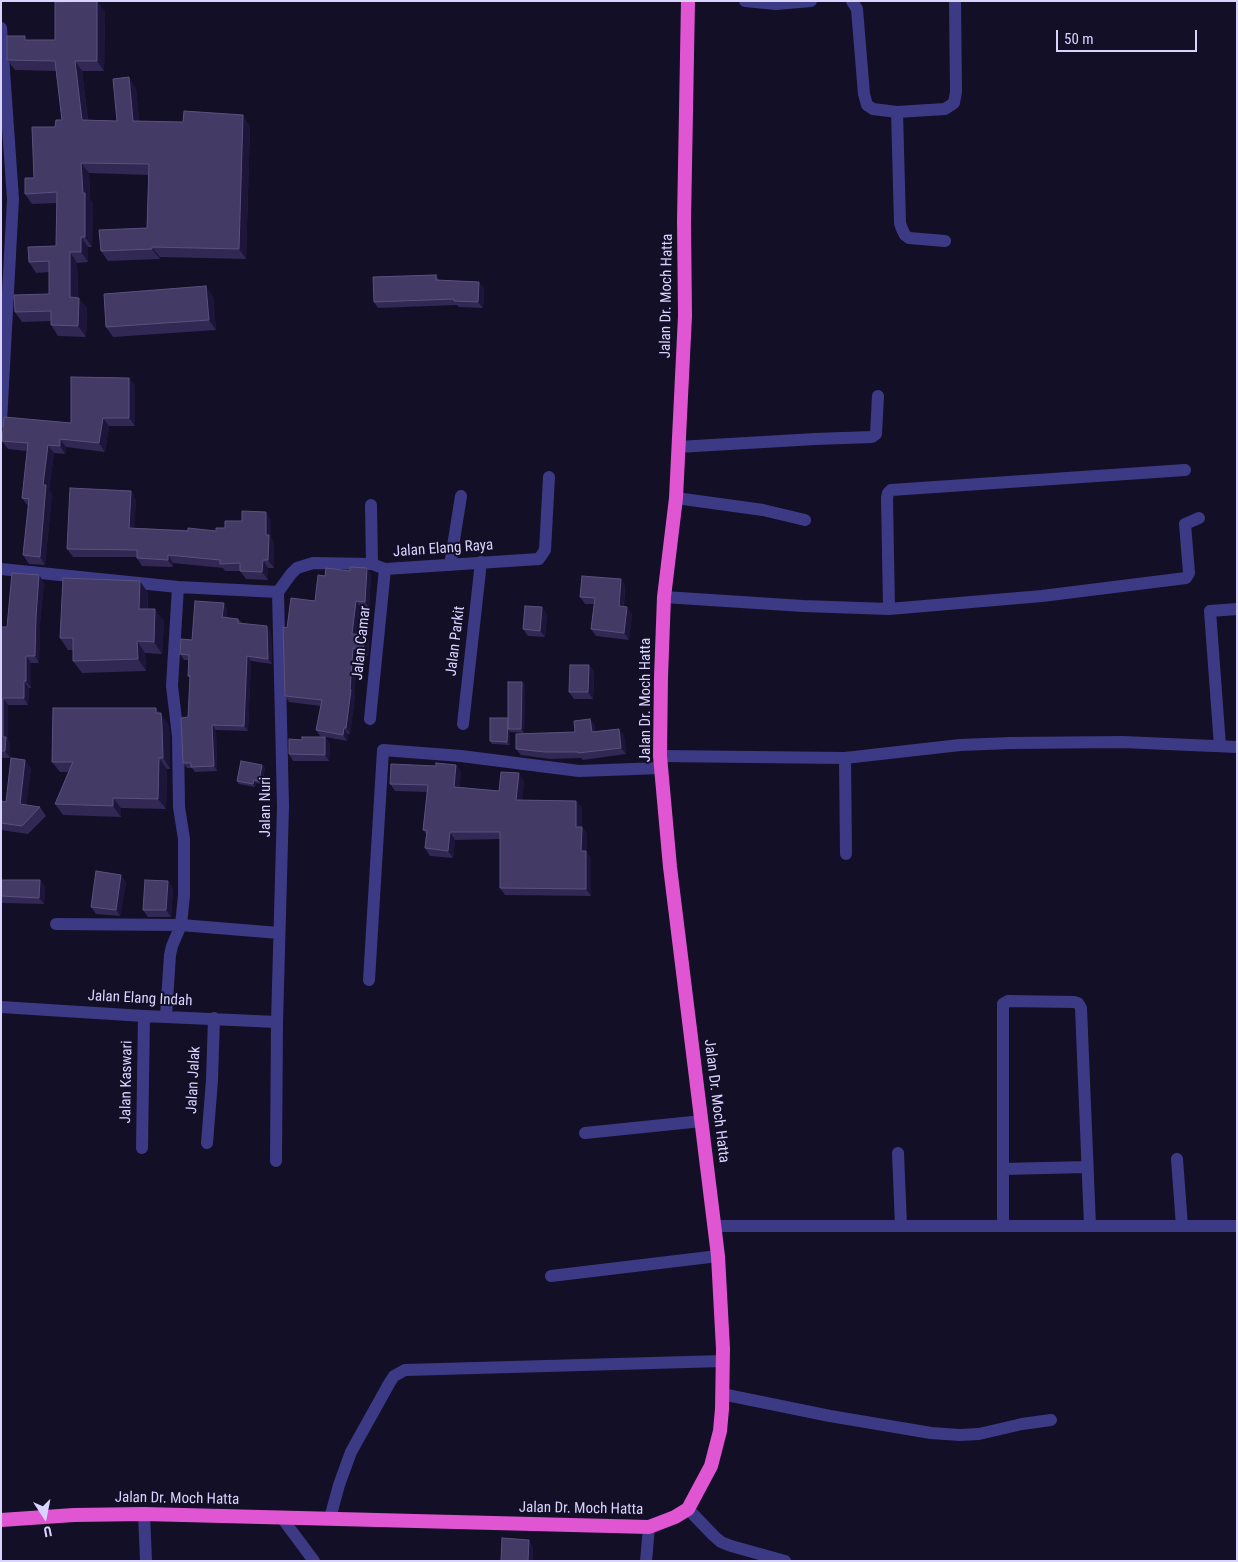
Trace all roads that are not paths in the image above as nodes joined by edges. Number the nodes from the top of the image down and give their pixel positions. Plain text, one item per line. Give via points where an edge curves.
1 (688, 1) edge
2 (745, 1) edge
3 (811, 1) edge
4 (852, 1) edge
5 (954, 1) edge
6 (776, 3) edge
7 (1, 28) edge
8 (897, 112) junction
9 (946, 241) dead end
10 (878, 396) dead end
11 (1, 422) edge
12 (678, 447) junction
13 (1186, 470) dead end
14 (549, 477) dead end
15 (461, 496) dead end
16 (676, 498) junction
17 (371, 505) dead end
18 (1199, 518) dead end
19 (805, 520) dead end
20 (481, 562) junction
21 (372, 564) junction
22 (450, 565) junction
23 (1, 569) edge
24 (385, 570) junction
25 (178, 587) junction
26 (278, 592) junction
27 (664, 597) junction
28 (889, 609) junction
29 (1237, 609) edge
30 (370, 719) dead end
31 (463, 724) dead end
32 (1220, 746) junction
33 (1237, 747) edge
34 (845, 758) junction
35 (661, 762) junction
36 (846, 854) dead end
37 (56, 924) dead end
38 (181, 926) junction
39 (279, 933) junction
40 (369, 980) dead end
41 (1, 1007) edge
42 (144, 1016) junction
43 (166, 1016) junction
44 (214, 1018) junction
45 (277, 1022) junction
46 (702, 1121) junction
47 (585, 1134) dead end
48 (207, 1143) dead end
49 (142, 1148) dead end
50 (898, 1153) dead end
51 (1178, 1160) dead end
52 (276, 1161) dead end
53 (1087, 1167) junction
54 (1003, 1169) junction
55 (715, 1226) junction
56 (901, 1226) junction
57 (1003, 1226) junction
58 (1090, 1226) junction
59 (1182, 1226) junction
60 (1237, 1226) edge
61 (718, 1256) junction
62 (551, 1276) dead end
63 (723, 1361) junction
64 (722, 1394) junction
65 (1051, 1420) dead end
66 (688, 1509) junction
67 (144, 1514) junction
68 (282, 1518) junction
69 (330, 1518) junction
70 (1, 1520) edge
71 (649, 1526) junction
72 (146, 1561) edge
73 (314, 1561) edge
74 (646, 1561) edge
75 (785, 1561) edge

1 - 12 highway, Jalan Dr. Moch Hatta via 685,316
2 - 6 street
3 - 6 street
4 - 8 street via 857,9 867,105 873,109
5 - 8 street via 954,102 945,109
7 - 11 street via 13,199
8 - 9 street via 900,223 904,235
10 - 12 street via 876,434 872,437
12 - 16 highway, Jalan Dr. Moch Hatta
13 - 28 street via 891,490 887,498
14 - 20 street, Jalan Elang Raya via 542,556 539,559
15 - 22 street
16 - 19 street via 763,510
16 - 27 highway, Jalan Dr. Moch Hatta
17 - 21 street
18 - 28 street via 1185,524 1189,573 1186,578 1042,596
20 - 22 street, Jalan Elang Raya
20 - 31 street, Jalan Parkit
21 - 24 street, Jalan Elang Raya
21 - 26 street, Jalan Elang Raya via 304,565 291,574
22 - 24 street, Jalan Elang Raya
23 - 25 street
24 - 30 street, Jalan Camar
25 - 26 street
25 - 38 street via 172,686 184,839
26 - 39 street, Jalan Nuri via 283,806
27 - 28 street
27 - 35 highway, Jalan Dr. Moch Hatta
29 - 32 street via 1210,611
32 - 33 street
32 - 34 street via 1122,742 1011,743
34 - 35 street
34 - 36 street
35 - 40 street via 579,771 383,750
35 - 46 highway, Jalan Dr. Moch Hatta via 670,867
37 - 38 street
38 - 39 street
38 - 43 street via 170,955
39 - 45 street, Jalan Nuri
41 - 42 street, Jalan Elang Indah
42 - 43 street, Jalan Elang Indah
42 - 49 street, Jalan Kaswari
43 - 44 street, Jalan Elang Indah
44 - 45 street, Jalan Elang Indah
44 - 48 street, Jalan Jalak
45 - 52 street, Jalan Nuri
46 - 47 street
46 - 55 highway, Jalan Dr. Moch Hatta
50 - 56 street
51 - 59 street
53 - 54 street
53 - 54 street via 1080,1005 1074,1002 1008,1001 1003,1004
53 - 58 street
54 - 57 street
55 - 56 street
55 - 61 highway, Jalan Dr. Moch Hatta
56 - 57 street
57 - 58 street
58 - 59 street
59 - 60 street
61 - 62 street
61 - 63 highway, Jalan Dr. Moch Hatta
63 - 64 highway, Jalan Dr. Moch Hatta
63 - 69 street via 405,1370 390,1382 351,1452
64 - 65 street via 931,1433 979,1434
64 - 66 highway, Jalan Dr. Moch Hatta via 720,1431 711,1466
66 - 71 highway, Jalan Dr. Moch Hatta
66 - 75 street via 722,1542
67 - 68 highway, Jalan Dr. Moch Hatta
67 - 70 highway, Jalan Dr. Moch Hatta
67 - 72 street
68 - 69 highway, Jalan Dr. Moch Hatta
68 - 73 street
69 - 71 highway, Jalan Dr. Moch Hatta
71 - 74 street

